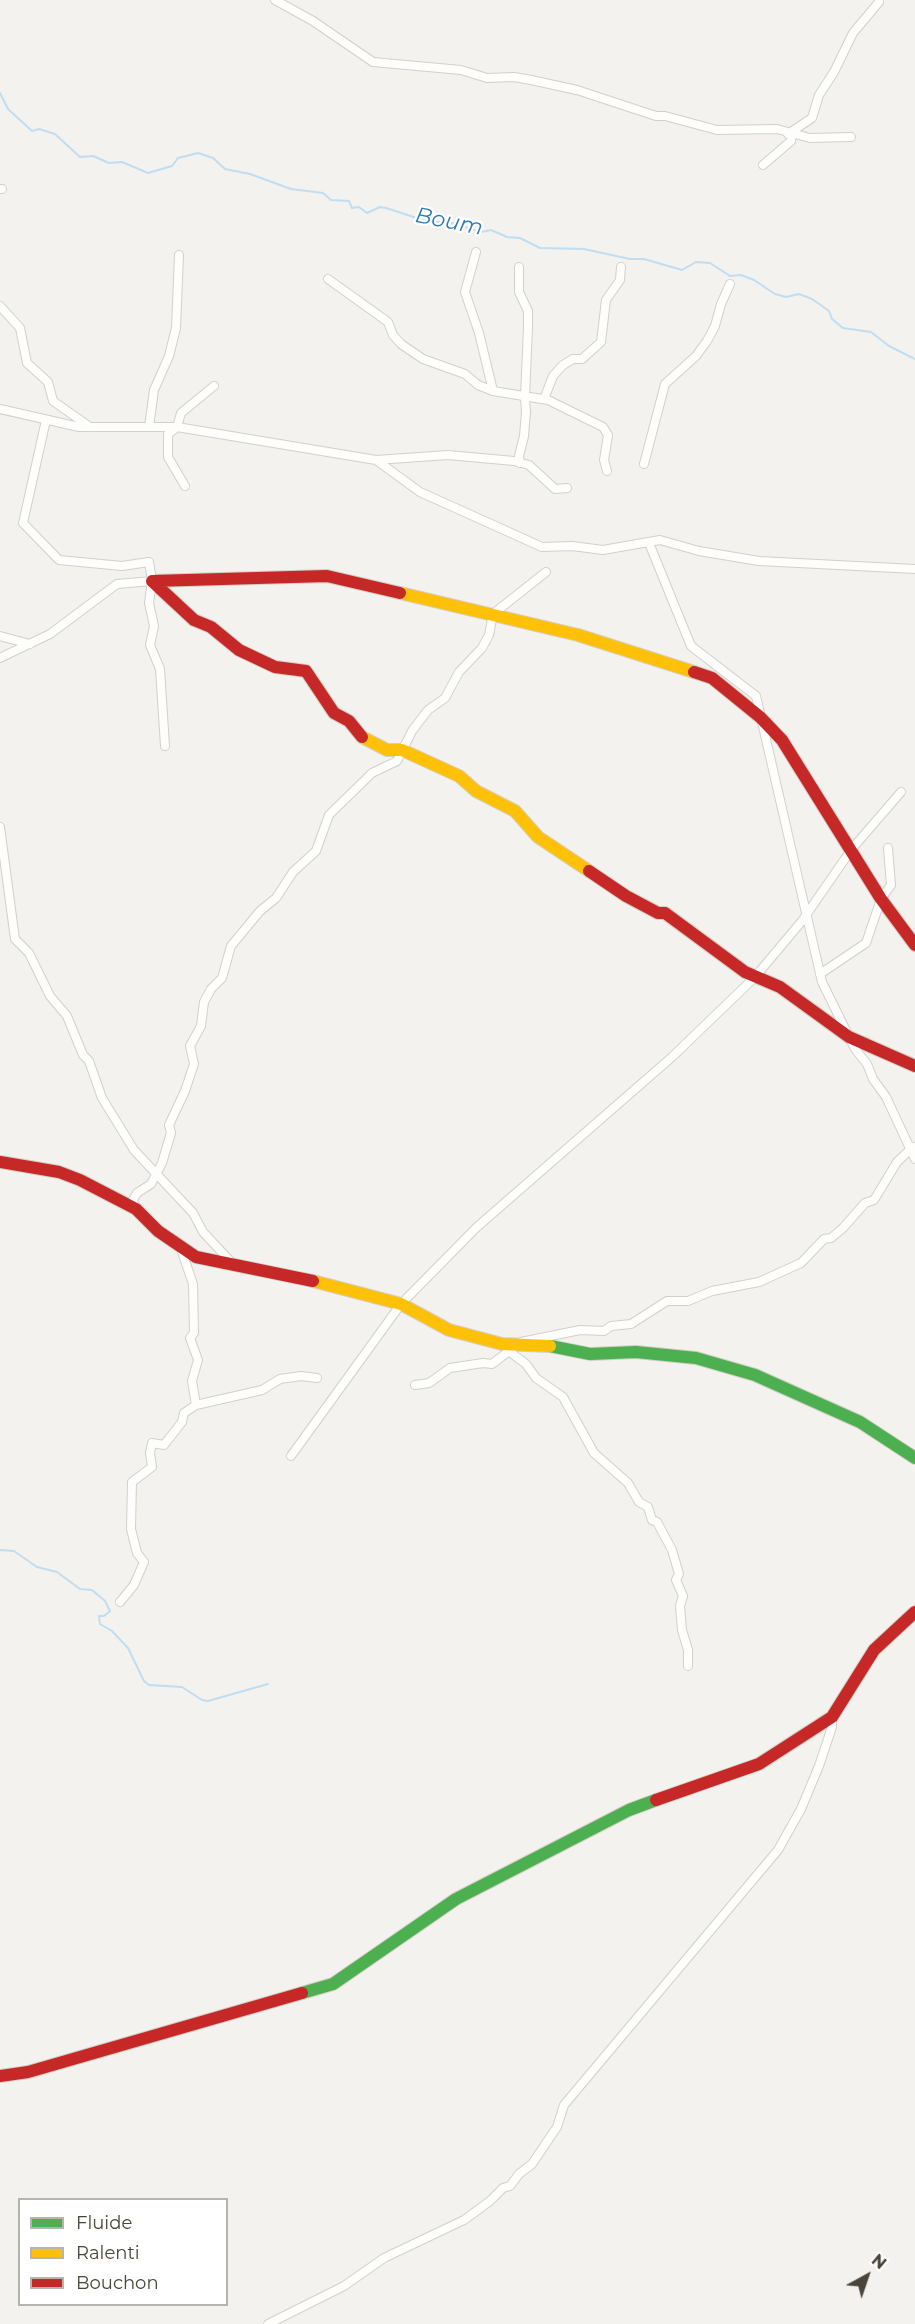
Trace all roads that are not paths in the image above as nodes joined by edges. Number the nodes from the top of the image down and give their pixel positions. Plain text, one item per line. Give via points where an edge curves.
1 (275, 0) edge
2 (879, 2) dead end
3 (790, 134) junction
4 (851, 136) dead end
5 (763, 165) dead end
6 (476, 252) dead end
7 (180, 255) dead end
8 (519, 267) dead end
9 (621, 267) dead end
10 (328, 279) dead end
11 (730, 284) dead end
12 (0, 306) edge
13 (214, 386) dead end
14 (493, 391) junction
15 (525, 397) junction
16 (544, 399) junction
17 (0, 409) edge
18 (46, 420) junction
19 (90, 427) junction
20 (149, 427) junction
21 (177, 427) junction
22 (376, 460) junction
23 (520, 463) junction
24 (644, 464) dead end
25 (607, 471) dead end
26 (185, 486) dead end
27 (567, 488) dead end
28 (649, 543) junction
29 (915, 569) edge
30 (546, 573) dead end
31 (152, 581) junction
32 (493, 614) junction
33 (0, 636) edge
34 (30, 644) junction
35 (0, 658) edge
36 (760, 717) junction
37 (165, 746) dead end
38 (402, 750) junction
39 (901, 792) dead end
40 (0, 827) edge
41 (888, 848) dead end
42 (850, 850) junction
43 (881, 899) junction
44 (807, 914) junction
45 (915, 945) edge
46 (820, 974) junction
47 (755, 976) junction
48 (849, 1037) junction
49 (915, 1066) edge
50 (913, 1148) edge
51 (915, 1159) edge
52 (0, 1162) edge
53 (156, 1172) junction
54 (136, 1209) junction
55 (180, 1246) junction
56 (234, 1265) junction
57 (401, 1304) junction
58 (513, 1348) junction
59 (317, 1378) dead end
60 (415, 1385) dead end
61 (196, 1405) junction
62 (291, 1456) dead end
63 (915, 1458) edge
64 (120, 1602) dead end
65 (914, 1610) edge
66 (688, 1666) dead end
67 (832, 1717) junction
68 (0, 2076) edge
69 (268, 2324) edge

1 - 3 street via 373,62 461,70 487,78 514,77 577,90 709,129 777,129
2 - 3 street via 853,33 819,95 812,118
3 - 4 street via 810,138
3 - 5 street via 791,141
6 - 14 street via 465,292
7 - 20 street via 176,328 154,390
8 - 15 street via 519,292 528,311
9 - 16 street via 620,280 606,300 601,342 582,358 573,359 558,370
10 - 14 street via 388,322 401,344 423,359 465,374
11 - 24 street via 707,340 696,356 665,384
12 - 19 street via 20,328 27,363 48,382 53,401
13 - 21 street via 181,413
14 - 15 street
15 - 16 street
15 - 23 street
16 - 25 street via 603,427 608,435 604,460
17 - 18 street
18 - 19 street
18 - 31 street via 23,523 59,560 122,566 148,562
19 - 20 street
20 - 21 street
21 - 22 street
21 - 26 street via 168,434 168,457
22 - 23 street via 448,455
22 - 28 street via 420,492 542,547 603,550
23 - 27 street via 529,465 555,489
28 - 29 street via 660,540 759,561
28 - 36 street via 691,646 756,696
30 - 32 street
31 - 32 street via 327,576
31 - 34 street via 117,584 50,634
31 - 37 street via 149,603 154,626 150,645 160,669
31 - 38 street via 194,620 220,632 239,650 275,667 306,671 334,713 349,721 364,739 387,750
32 - 36 street via 600,641 712,678
32 - 38 street via 482,648 459,672 445,698 428,710
33 - 34 street
34 - 35 street
36 - 42 street via 782,740
36 - 44 street
38 - 47 street via 441,765 476,791 515,811 538,837 626,896 665,913
38 - 53 street via 397,761 372,773 329,814 316,851 293,872 276,898 231,946 222,978 204,1002 201,1026 190,1046 194,1064 169,1125 171,1134
39 - 42 street
40 - 53 street via 15,939 29,953 50,996 67,1016 110,1113 141,1159
41 - 43 street via 891,885
42 - 43 street
42 - 44 street
43 - 45 street
43 - 46 street via 866,944
44 - 46 street
44 - 47 street
46 - 48 street
47 - 48 street via 788,993
47 - 57 street via 672,1057 477,1227
48 - 49 street
48 - 50 street
50 - 51 street
50 - 58 street via 897,1162 874,1200 865,1203 843,1228 824,1239 801,1263 759,1282 712,1291 688,1301 667,1301 631,1324 580,1330
52 - 54 street via 58,1172
53 - 54 street via 151,1184 133,1200
53 - 56 street
54 - 55 street
55 - 56 street via 196,1257
55 - 61 street via 193,1284 194,1333 190,1338 198,1360 192,1380
56 - 57 street
57 - 58 street via 449,1330
57 - 62 street
58 - 60 street via 492,1364 450,1368 429,1383
58 - 63 street via 540,1344 590,1354 636,1352 696,1358 755,1375 824,1405 860,1422
58 - 66 street via 536,1378 563,1397 594,1453 628,1483 657,1522 679,1574 676,1580 683,1596 680,1606
59 - 61 street via 280,1379 262,1390
61 - 64 street via 184,1413 183,1422 164,1444 152,1443 152,1467 132,1482 131,1529 137,1553 144,1562 134,1585
65 - 67 street via 874,1650
67 - 68 street via 759,1764 629,1810 456,1899 333,1984 28,2072
67 - 69 street via 819,1766 778,1850 564,2105 557,2127 532,2164 464,2220 384,2258 344,2286

